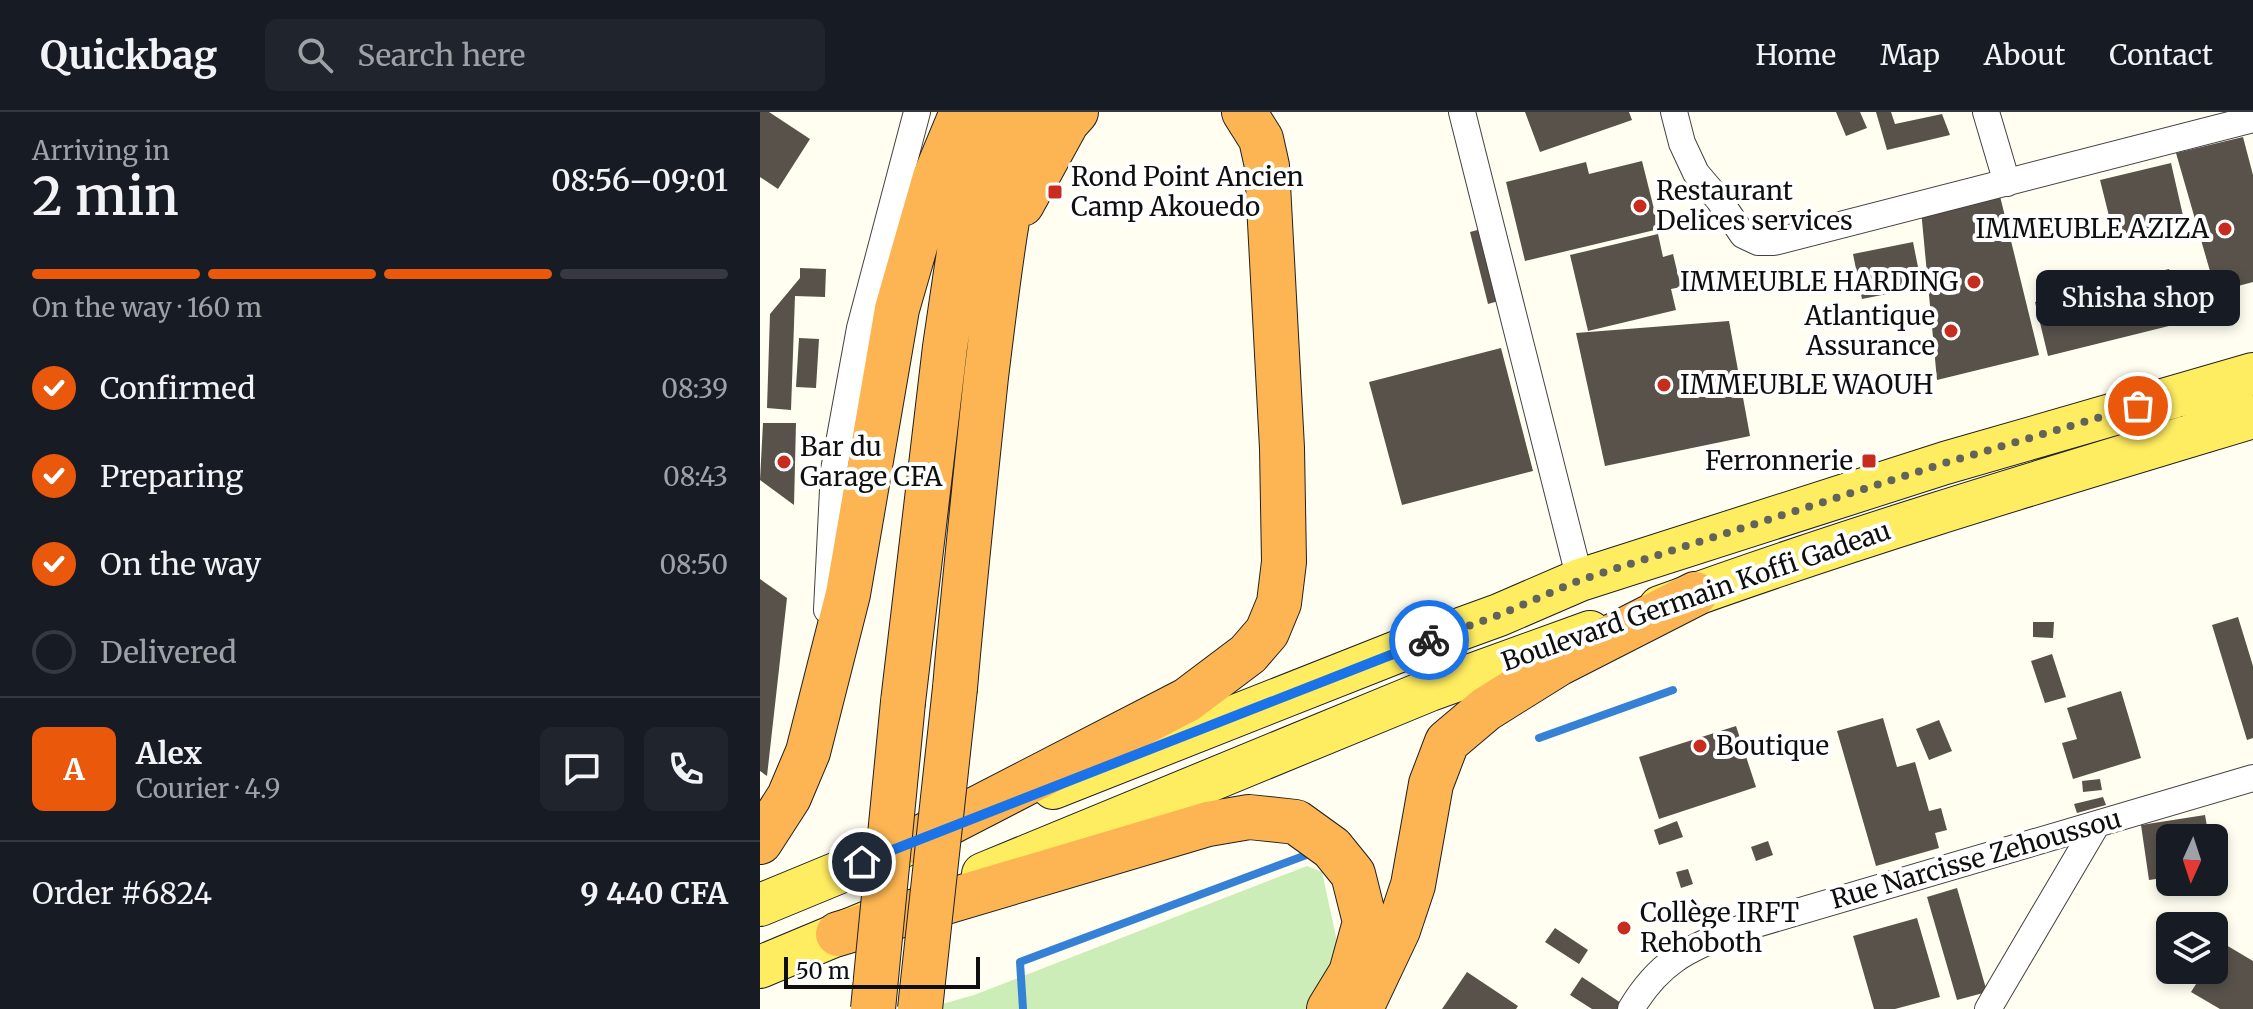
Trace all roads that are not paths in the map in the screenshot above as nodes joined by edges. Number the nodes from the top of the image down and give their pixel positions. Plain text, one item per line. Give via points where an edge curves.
1 (917, 112) edge
2 (962, 112) edge
3 (986, 112) edge
4 (1029, 112) edge
5 (1076, 112) edge
6 (1244, 112) edge
7 (1462, 112) edge
8 (1674, 112) edge
9 (1986, 112) edge
10 (2253, 119) edge
11 (2007, 183) junction
12 (998, 275) junction
13 (2253, 374) edge
14 (2253, 417) edge
15 (1580, 580) junction
16 (1695, 594) junction
17 (824, 691) junction
18 (2253, 778) edge
19 (2097, 824) junction
20 (914, 841) junction
21 (760, 842) edge
22 (760, 905) edge
23 (838, 934) junction
24 (771, 962) edge
25 (873, 1009) edge
26 (920, 1009) edge
27 (1329, 1009) edge
28 (1360, 1009) edge
29 (1631, 1009) edge
30 (1988, 1009) edge

1 - 17 street via 860,328 834,470
2 - 17 highway via 935,177 897,309 848,594
3 - 25 highway, bridge via 970,178 945,347
4 - 12 highway
5 - 12 highway via 1024,198
6 - 20 highway via 1261,139 1267,166 1282,448 1284,562 1279,603 1267,632 1248,654 1187,700
7 - 15 street
8 - 11 street via 1696,173 1743,235 1758,242
9 - 11 street
10 - 11 street
12 - 26 highway, bridge
13 - 15 main road, Boulevard Germain Koffi Gadeau via 1945,463
14 - 16 main road, Boulevard Germain Koffi Gadeau via 1977,500
15 - 20 main road, Boulevard Germain Koffi Gadeau
16 - 23 main road, Boulevard Germain Koffi Gadeau via 1430,690
16 - 28 highway via 1558,664 1486,709 1447,742 1431,784 1413,885
17 - 21 highway via 789,797
18 - 19 street, Rue Narcisse Zehoussou
19 - 29 street, Rue Narcisse Zehoussou via 1689,949 1666,966
19 - 30 street
20 - 22 main road, Boulevard Germain Koffi Gadeau
23 - 24 main road, Boulevard Germain Koffi Gadeau
23 - 27 highway via 1208,824 1249,817 1296,822 1332,848 1353,874 1365,922 1351,973

